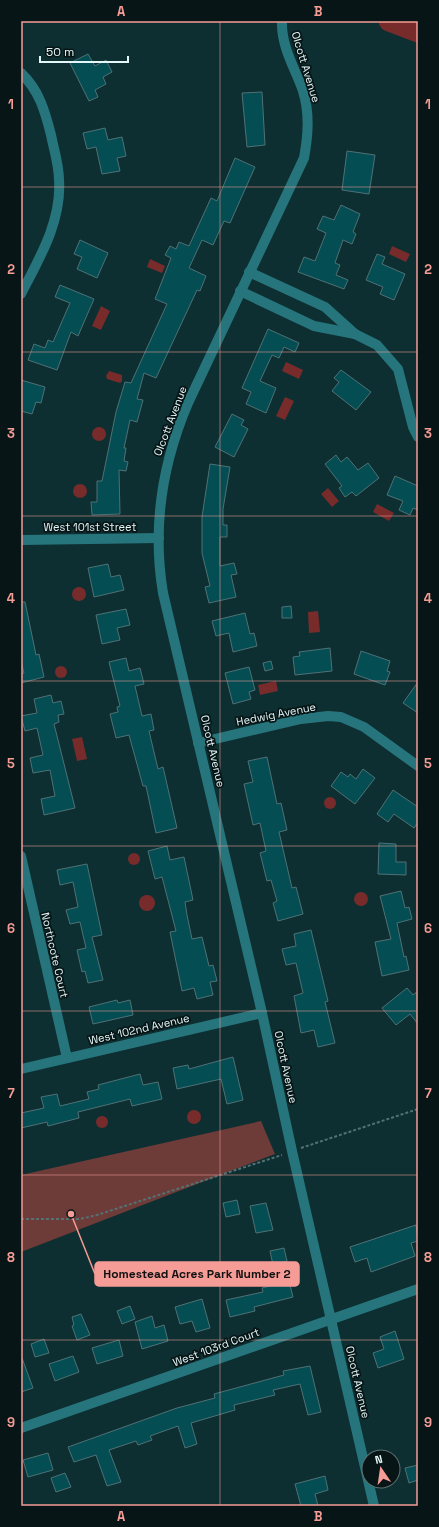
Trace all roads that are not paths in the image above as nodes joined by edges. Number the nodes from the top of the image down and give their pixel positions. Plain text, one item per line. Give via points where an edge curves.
1 (282, 21) edge
2 (21, 73) edge
3 (249, 272) junction
4 (240, 292) junction
5 (21, 294) edge
6 (355, 334) junction
7 (418, 437) edge
8 (159, 538) junction
9 (21, 540) edge
10 (198, 743) junction
11 (418, 766) edge
12 (21, 856) edge
13 (23, 871) edge
14 (262, 1013) junction
15 (67, 1058) junction
16 (21, 1069) edge
17 (418, 1289) edge
18 (330, 1319) junction
19 (21, 1428) edge
20 (374, 1506) edge

1 - 3 street, Olcott Avenue via 287,53 306,104 306,145 299,171
2 - 5 street via 36,90 42,104 56,160 59,200 54,222 40,258
3 - 4 street, Olcott Avenue
3 - 6 street via 325,307
4 - 6 street via 314,326
4 - 8 street, Olcott Avenue via 188,403 170,451 162,492
6 - 7 street via 377,345 398,369 413,428
8 - 9 street, West 101st Street
8 - 10 street, Olcott Avenue via 163,593
10 - 11 street, Hedwig Avenue via 301,719 341,717 364,727
10 - 14 street, Olcott Avenue
12 - 13 street, Northcote Court
13 - 15 street, Northcote Court
14 - 15 street, West 102nd Avenue
14 - 18 street, Olcott Avenue
15 - 16 street, West 102nd Avenue
17 - 18 street, West 103rd Court
18 - 19 street, West 103rd Court
18 - 20 street, Olcott Avenue

